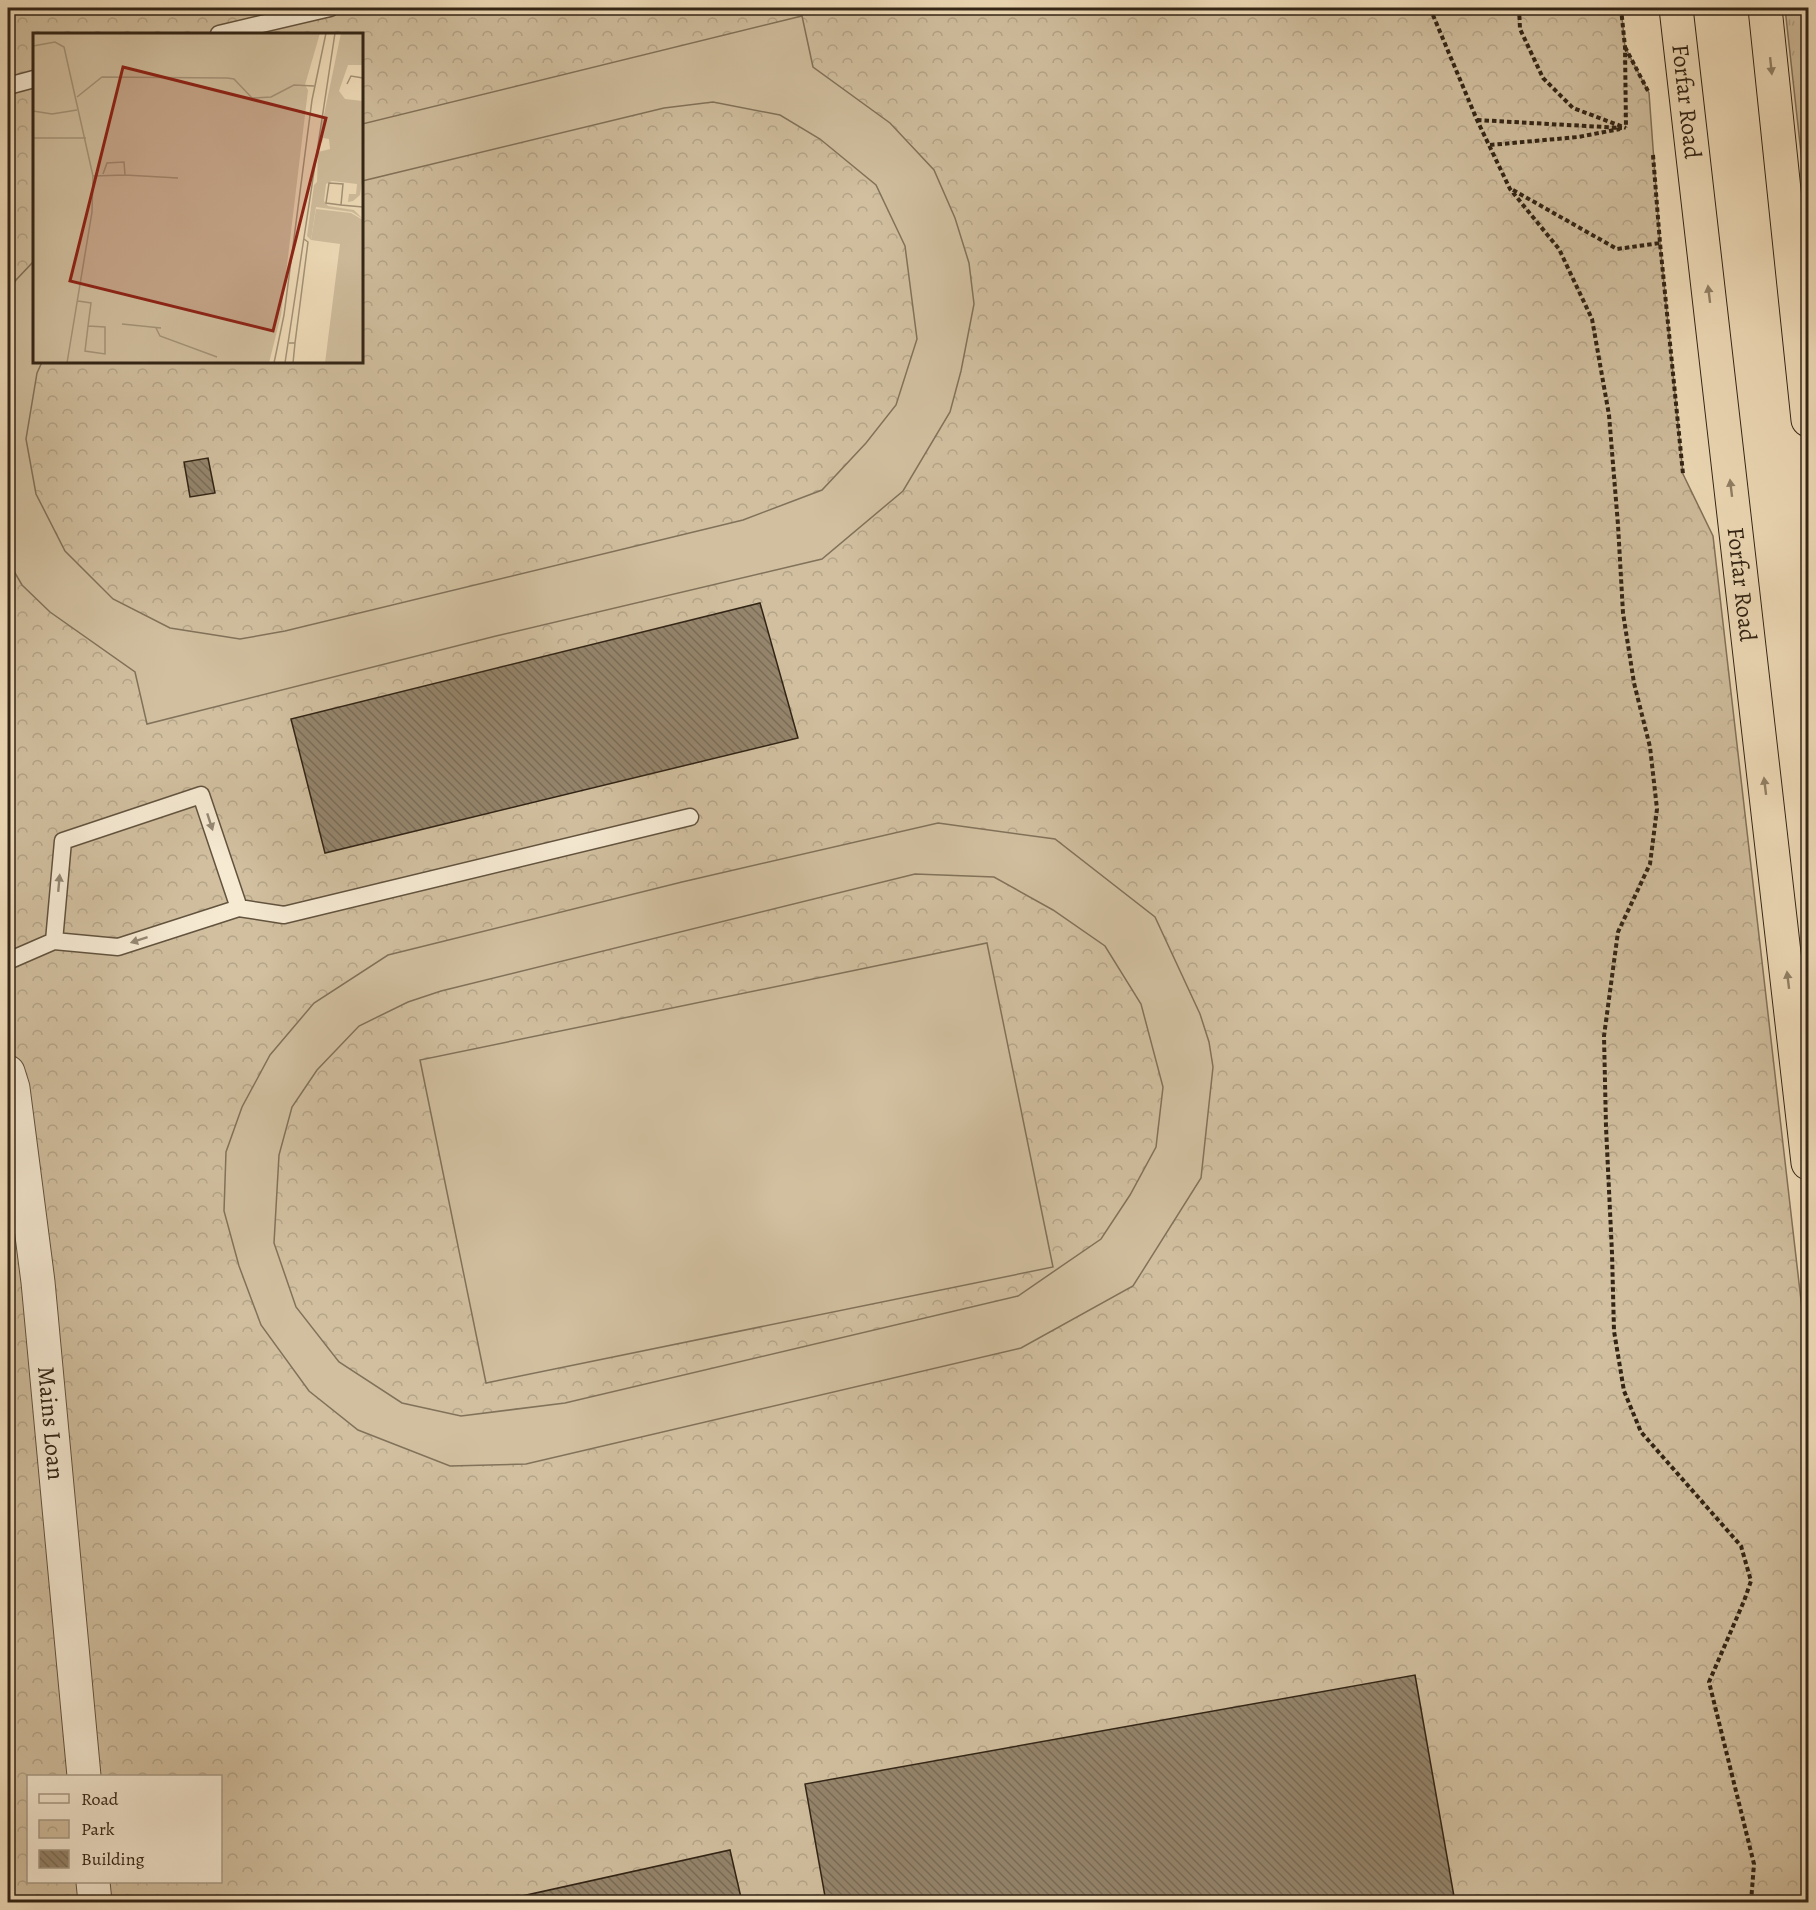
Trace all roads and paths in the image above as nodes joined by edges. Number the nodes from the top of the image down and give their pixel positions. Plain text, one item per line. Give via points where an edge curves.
1 (330, 8) edge
2 (1430, 8) edge
3 (1519, 8) edge
4 (1621, 8) edge
5 (1676, 8) edge
6 (1765, 8) edge
7 (223, 33) edge
8 (1625, 46) junction
9 (33, 79) edge
10 (8, 86) edge
11 (1648, 93) dead end
12 (1477, 120) junction
13 (1626, 128) junction
14 (1490, 145) junction
15 (1653, 151) dead end
16 (1510, 189) junction
17 (1660, 243) junction
18 (1799, 258) edge
19 (1809, 420) edge
20 (1683, 474) dead end
21 (690, 817) dead end
22 (238, 908) junction
23 (54, 941) junction
24 (8, 961) edge
25 (8, 1072) edge
26 (1809, 1163) edge
27 (84, 1775) edge
28 (93, 1883) edge
29 (95, 1902) edge
30 (1751, 1902) edge

1 - 7 lane
2 - 12 path
3 - 13 path via 1520,29 1543,78 1573,108
4 - 8 path
26 -> 5 highway, Forfar Road
6 -> 18 highway
8 - 11 path
8 - 13 path
9 - 10 lane
12 - 13 path
12 - 14 path
13 - 14 path
14 - 16 path
15 - 17 path
16 - 17 path via 1617,249
16 - 30 path via 1559,249 1592,320 1609,415 1623,613 1634,683 1650,747 1657,809 1650,864 1618,932 1604,1036 1614,1331 1624,1391 1641,1432 1741,1546 1750,1581 1709,1682 1754,1864
17 - 20 path
18 - 19 highway
21 - 22 lane via 284,915
22 -> 23 lane via 118,947
23 -> 22 lane via 63,841 201,795
23 - 24 lane
25 - 27 street, Mains Loan via 38,1282
28 - 29 street

